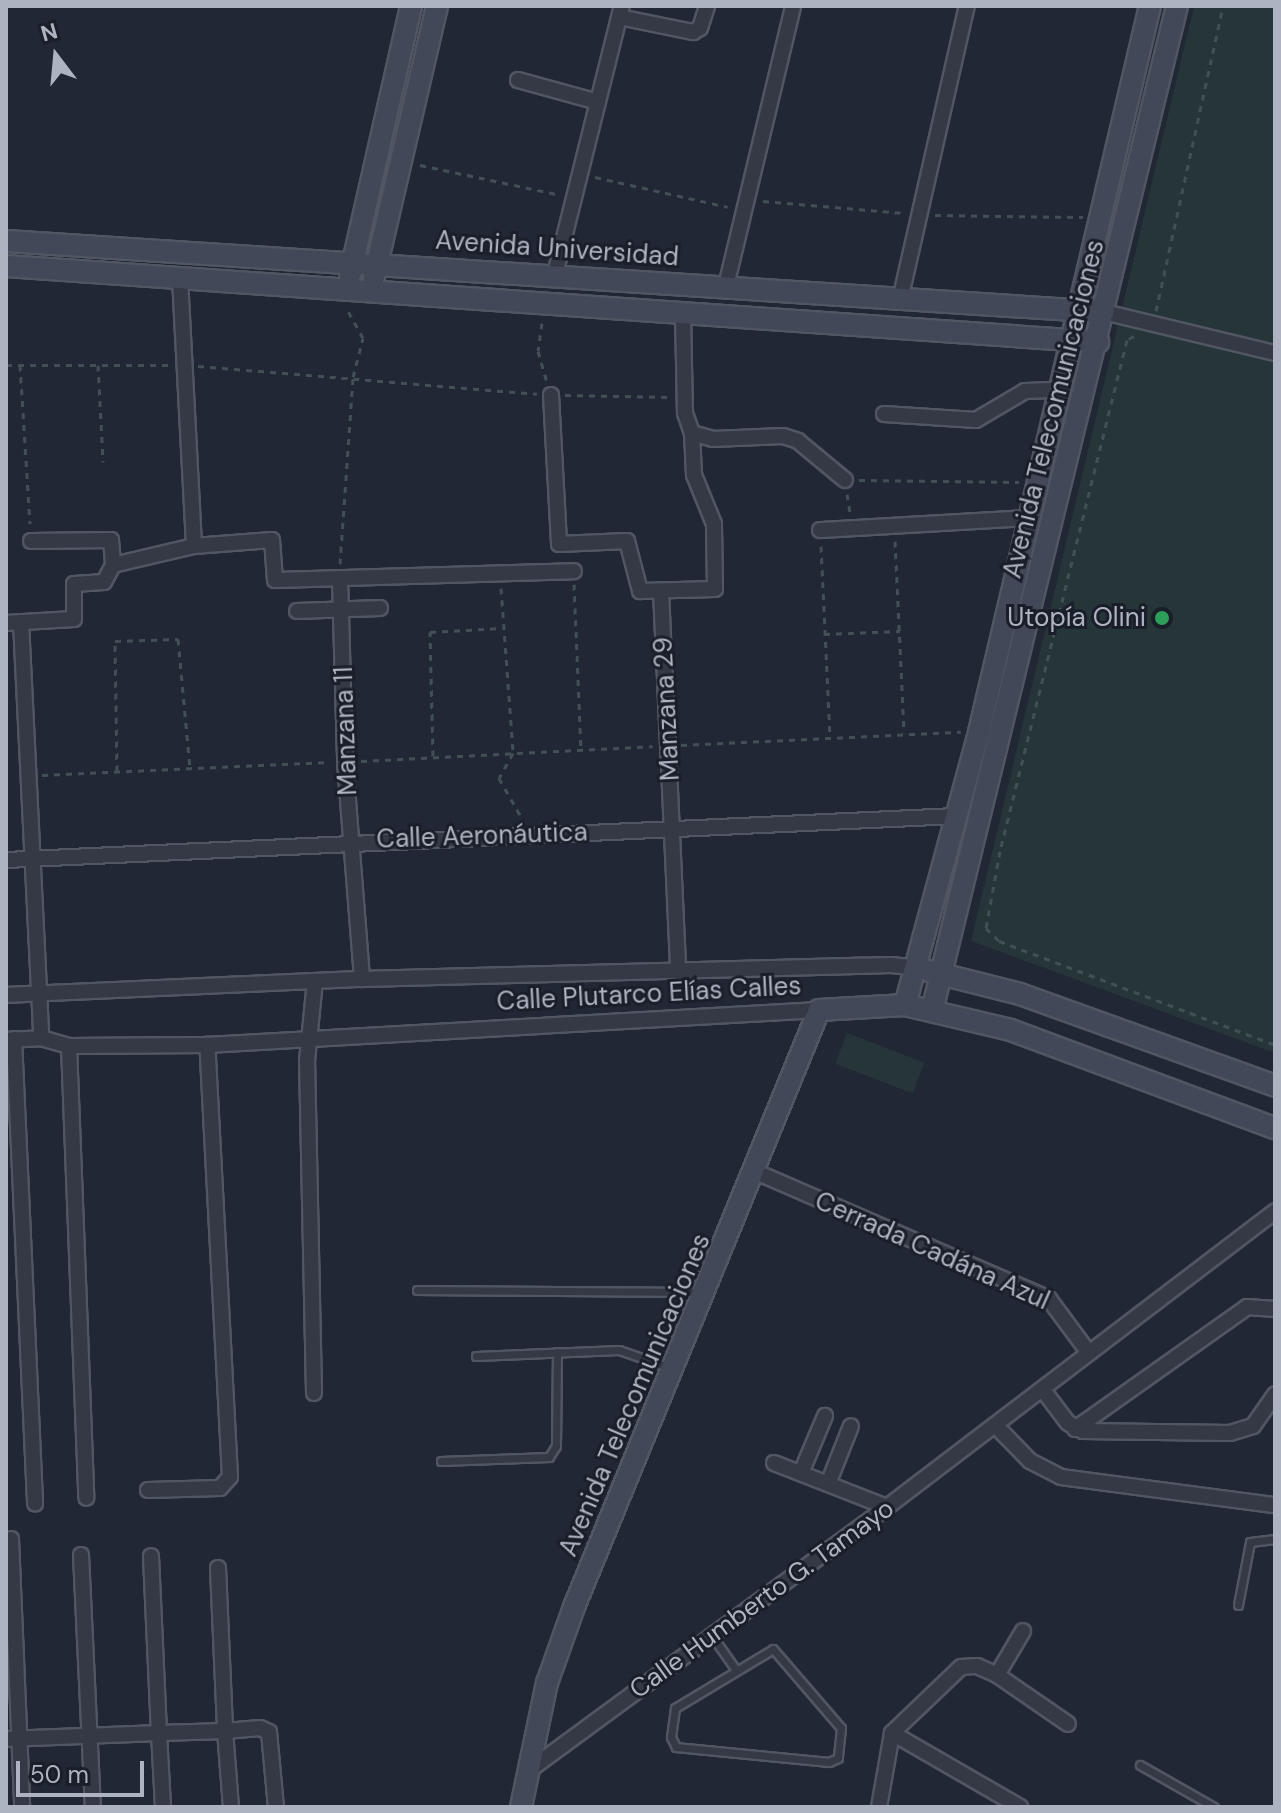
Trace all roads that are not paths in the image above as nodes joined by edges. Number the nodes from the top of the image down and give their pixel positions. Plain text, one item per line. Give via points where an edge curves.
1 (411, 6) edge
2 (437, 6) edge
3 (707, 6) edge
4 (793, 6) edge
5 (967, 6) edge
6 (1150, 6) edge
7 (1177, 6) edge
8 (620, 11) edge
9 (518, 80) dead end
10 (598, 102) junction
11 (6, 241) edge
12 (352, 263) junction
13 (377, 264) junction
14 (6, 266) edge
15 (555, 274) junction
16 (180, 278) junction
17 (726, 286) junction
18 (347, 291) junction
19 (371, 292) junction
20 (900, 300) junction
21 (683, 312) junction
22 (1077, 312) junction
23 (1104, 312) junction
24 (1070, 340) junction
25 (1098, 342) junction
26 (1275, 353) edge
27 (1059, 390) junction
28 (551, 395) road end
29 (884, 414) dead end
30 (692, 433) junction
31 (845, 480) road end
32 (1030, 518) junction
33 (820, 530) road end
34 (31, 541) road end
35 (194, 546) junction
36 (113, 565) junction
37 (574, 571) road end
38 (340, 579) junction
39 (661, 591) junction
40 (380, 608) dead end
41 (342, 609) junction
42 (297, 611) dead end
43 (14, 622) edge
44 (958, 816) junction
45 (673, 828) junction
46 (352, 841) junction
47 (31, 858) junction
48 (6, 860) edge
49 (918, 968) junction
50 (678, 972) junction
51 (943, 975) junction
52 (362, 979) junction
53 (315, 981) junction
54 (37, 993) junction
55 (6, 995) edge
56 (905, 1005) junction
57 (819, 1010) junction
58 (932, 1011) junction
59 (41, 1038) junction
60 (311, 1038) junction
61 (10, 1040) edge
62 (207, 1045) junction
63 (69, 1046) junction
64 (1275, 1086) edge
65 (1275, 1128) edge
66 (756, 1172) junction
67 (1275, 1211) edge
68 (417, 1290) dead end
69 (706, 1292) junction
70 (1275, 1309) edge
71 (557, 1352) junction
72 (1089, 1353) junction
73 (476, 1356) dead end
74 (675, 1369) junction
75 (1043, 1390) junction
76 (314, 1393) dead end
77 (1275, 1394) edge
78 (825, 1416) dead end
79 (995, 1425) junction
80 (851, 1426) dead end
81 (1075, 1429) junction
82 (441, 1461) dead end
83 (774, 1463) dead end
84 (801, 1473) junction
85 (828, 1484) junction
86 (148, 1490) dead end
87 (86, 1498) dead end
88 (35, 1504) dead end
89 (1275, 1505) edge
90 (887, 1507) junction
91 (11, 1539) dead end
92 (1275, 1539) edge
93 (81, 1555) dead end
94 (151, 1556) dead end
95 (218, 1568) dead end
96 (1238, 1605) dead end
97 (1023, 1631) dead end
98 (712, 1636) junction
99 (736, 1670) junction
100 (997, 1675) junction
101 (1068, 1724) dead end
102 (225, 1731) junction
103 (159, 1733) junction
104 (892, 1733) junction
105 (90, 1735) junction
106 (12, 1739) edge
107 (1140, 1765) dead end
108 (527, 1771) junction
109 (22, 1807) edge
110 (93, 1807) edge
111 (163, 1807) edge
112 (231, 1807) edge
113 (276, 1807) edge
114 (521, 1807) edge
115 (879, 1807) edge
116 (1020, 1807) edge
117 (1214, 1807) edge

1 - 12 street
2 - 13 street
3 - 8 street via 700,28 693,32
4 - 17 street
5 - 20 street
6 - 22 street, Avenida Telecomunicaciones
7 - 23 street, Avenida Telecomunicaciones
8 - 10 street
9 - 10 street
10 - 15 street
11 - 12 street, Avenida Universidad
12 - 13 street, Avenida Universidad
12 - 18 street
13 - 15 street, Avenida Universidad
13 - 19 street
14 - 16 street, Avenida Universidad
15 - 17 street, Avenida Universidad
16 - 18 street, Avenida Universidad
16 - 35 street
17 - 20 street, Avenida Universidad
18 - 19 street, Avenida Universidad
19 - 21 street, Avenida Universidad
20 - 22 street, Avenida Universidad
21 - 24 street, Avenida Universidad
21 - 30 street via 686,425
22 - 23 street, Avenida Universidad
22 - 24 street, Avenida Telecomunicaciones
23 - 25 street, Avenida Telecomunicaciones
23 - 26 street
24 - 25 street, Avenida Universidad
24 - 27 street, Avenida Telecomunicaciones
25 - 51 street, Avenida Telecomunicaciones
27 - 29 street via 1025,391 976,420
27 - 32 street, Avenida Telecomunicaciones
28 - 39 street via 559,544 627,541 636,588
30 - 31 street via 713,439 783,436 798,441
30 - 39 street via 694,475 714,524 715,589
32 - 33 street
32 - 44 street, Avenida Telecomunicaciones
34 - 36 street via 111,540
35 - 36 street
35 - 38 street via 272,540 275,580
36 - 43 street via 104,582 74,584 74,619
37 - 38 street
38 - 41 street, Manzana 11
39 - 45 street, Manzana 29
40 - 41 street
41 - 42 street
41 - 46 street, Manzana 11
43 - 47 street
44 - 45 street, Calle Aeronáutica
44 - 49 street, Avenida Telecomunicaciones
45 - 46 street, Calle Aeronáutica
45 - 50 street, Manzana 29
46 - 47 street, Calle Aeronáutica
46 - 52 street, Manzana 11
47 - 48 street, Calle Aeronáutica
47 - 54 street
49 - 50 street, Calle Plutarco Elías Calles
49 - 51 street, Calle Plutarco Elías Calles
49 - 56 street, Avenida Telecomunicaciones
50 - 52 street, Calle Plutarco Elías Calles
51 - 58 street, Avenida Telecomunicaciones
51 - 64 street, Calle Plutarco Elías Calles via 1020,994
52 - 53 street, Calle Plutarco Elías Calles
53 - 54 street, Calle Plutarco Elías Calles
53 - 60 street
54 - 55 street, Calle Plutarco Elías Calles
54 - 59 street
56 - 57 street, Calle Plutarco Elías Calles
56 - 58 street, Calle Plutarco Elías Calles
57 - 60 street, Calle Plutarco Elías Calles
57 - 66 street, Avenida Telecomunicaciones
58 - 65 street, Calle Plutarco Elías Calles via 1011,1030
59 - 61 street, Calle Plutarco Elías Calles
59 - 63 street, Calle Plutarco Elías Calles
60 - 62 street, Calle Plutarco Elías Calles
60 - 76 street
61 - 88 street
62 - 63 street, Calle Plutarco Elías Calles
62 - 86 street via 230,1477 220,1488
63 - 87 street
66 - 69 street, Avenida Telecomunicaciones
66 - 72 street, Cerrada Cadána Azul via 1049,1299
67 - 72 street, Calle Humberto G. Tamayo
68 - 69 lane
69 - 74 street, Avenida Telecomunicaciones
70 - 81 street via 1247,1307
71 - 73 lane
71 - 74 lane via 619,1350
71 - 82 lane via 556,1446 549,1457
72 - 75 street, Calle Humberto G. Tamayo
74 - 108 street, Avenida Telecomunicaciones via 574,1607 547,1683
75 - 79 street, Calle Humberto G. Tamayo
75 - 81 street
77 - 81 street via 1258,1421 1239,1432
78 - 84 street
79 - 89 street via 1030,1461 1061,1477
79 - 90 street, Calle Humberto G. Tamayo
80 - 85 street
83 - 84 street
84 - 85 street
85 - 90 street
90 - 98 street, Calle Humberto G. Tamayo
91 - 106 street
92 - 96 lane via 1250,1542
93 - 105 street
94 - 103 street
95 - 102 street
97 - 100 street
98 - 99 lane
98 - 108 street, Calle Humberto G. Tamayo
99 - 99 lane via 675,1708 671,1737 676,1747 829,1762 838,1758 841,1728 777,1652 763,1650
100 - 101 street
100 - 104 street via 977,1666 961,1667
102 - 103 street
102 - 112 street
102 - 113 street via 269,1732
103 - 105 street
103 - 111 street
104 - 115 street
104 - 116 street
105 - 106 street
105 - 110 street
106 - 109 street
107 - 117 lane
108 - 114 street, Avenida Telecomunicaciones

